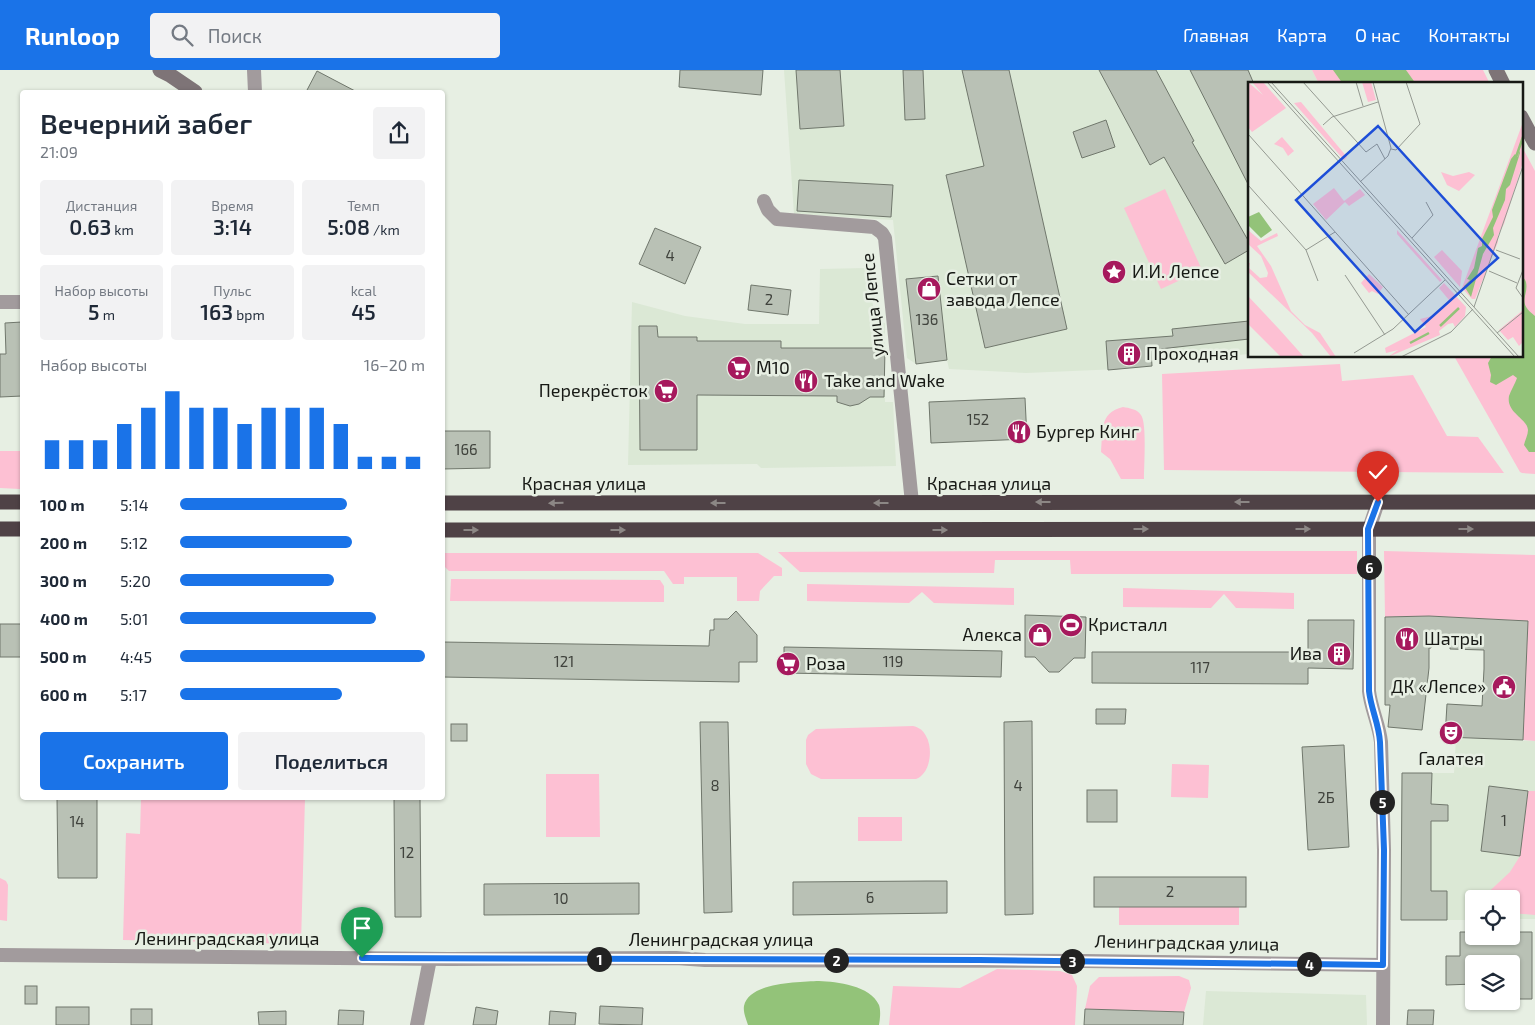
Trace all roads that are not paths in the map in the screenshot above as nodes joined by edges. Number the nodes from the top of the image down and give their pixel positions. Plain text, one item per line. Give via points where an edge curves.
1 (160, 70) edge
2 (254, 70) edge
3 (1496, 70) edge
4 (1502, 82) edge
5 (192, 90) edge
6 (255, 90) edge
7 (1522, 120) edge
8 (1535, 143) edge
9 (764, 201) dead end
10 (0, 302) edge
11 (20, 302) edge
12 (0, 502) edge
13 (20, 502) edge
14 (1378, 502) junction
15 (1535, 502) edge
16 (445, 503) edge
17 (912, 503) junction
18 (0, 529) edge
19 (20, 529) edge
20 (1368, 529) junction
21 (1535, 529) edge
22 (445, 530) edge
23 (0, 955) edge
24 (430, 959) junction
25 (1383, 965) junction
26 (417, 1025) edge
27 (1383, 1025) edge

1 - 5 street
2 - 6 street
3 - 4 street
7 - 8 street
9 - 17 street, улица Лепсе via 777,219 874,227 885,238
10 - 11 street
12 - 13 highway
14 - 15 highway, Красная улица
14 -> 17 highway, Красная улица
14 - 20 street
17 -> 16 highway, Красная улица
18 - 19 highway
20 -> 21 highway
22 -> 20 highway
20 - 25 street via 1369,691 1380,731 1381,749
23 - 24 street, Ленинградская улица
24 - 25 street, Ленинградская улица
24 - 26 street
25 - 27 street

